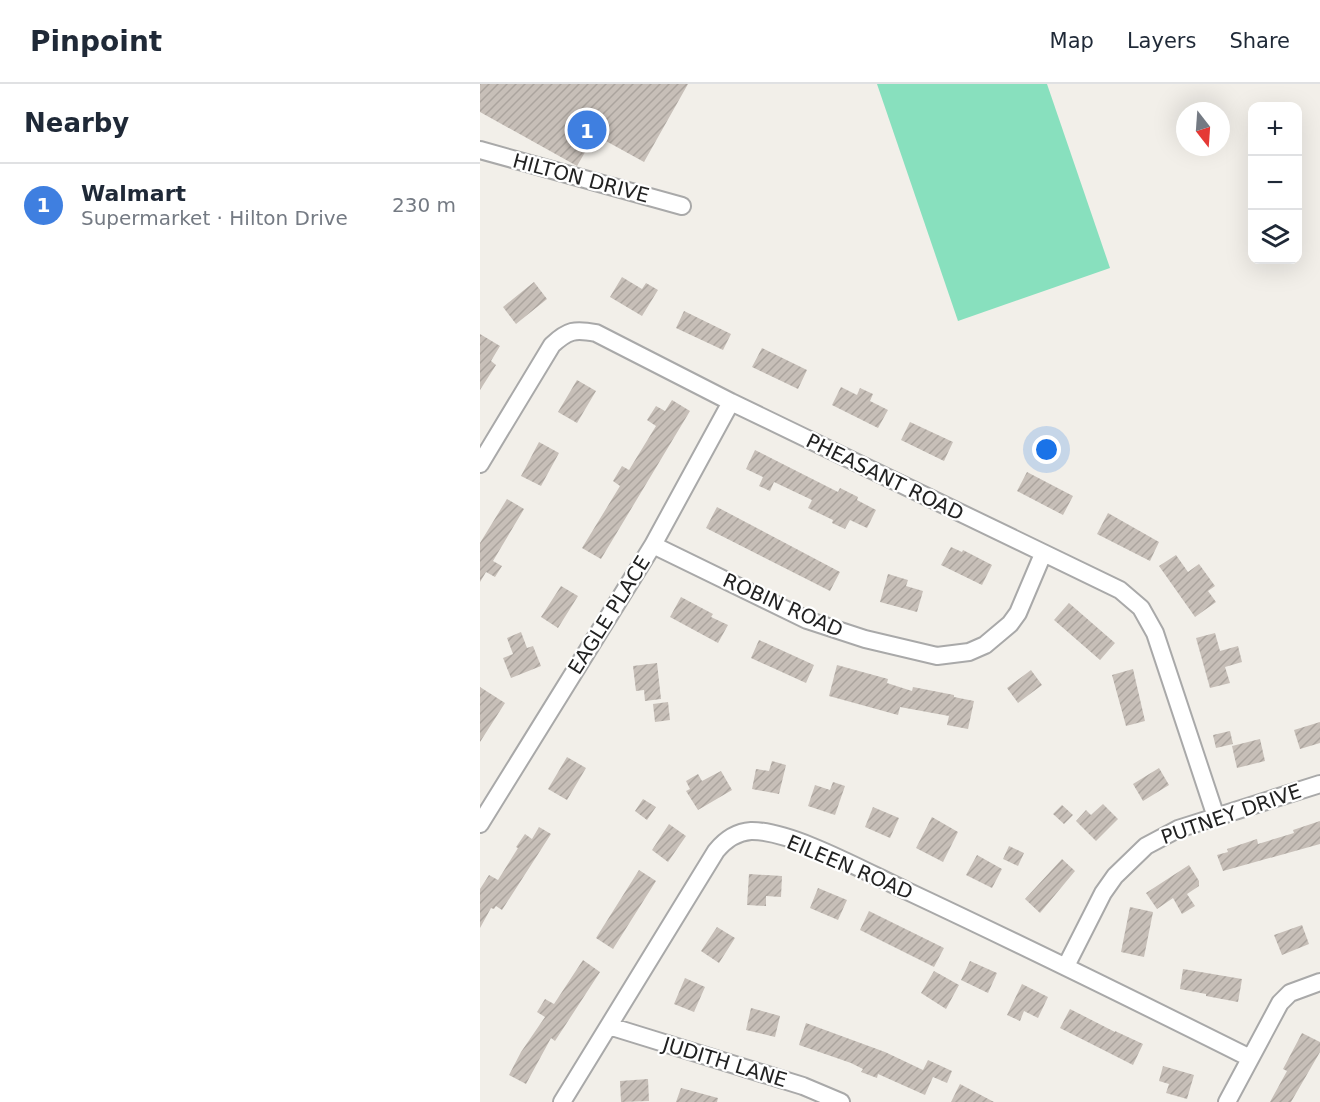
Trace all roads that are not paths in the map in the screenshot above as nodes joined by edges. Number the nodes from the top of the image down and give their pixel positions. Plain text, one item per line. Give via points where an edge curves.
1 (480, 150) edge
2 (682, 206) dead end
3 (731, 402) junction
4 (480, 464) edge
5 (652, 545) junction
6 (1043, 554) junction
7 (1320, 784) edge
8 (1216, 817) junction
9 (480, 824) edge
10 (1066, 966) junction
11 (1320, 982) edge
12 (609, 1026) junction
13 (1250, 1058) junction
14 (562, 1102) edge
15 (841, 1102) edge
16 (1227, 1102) edge

1 - 2 street, HILTON DRIVE
3 - 4 street, PHEASANT ROAD via 596,333 569,332 552,345
3 - 5 street, EAGLE PLACE
3 - 6 street, PHEASANT ROAD
5 - 6 street, ROBIN ROAD via 807,620 938,656 969,652 985,645 1010,624
5 - 9 street, EAGLE PLACE
6 - 8 street, PHEASANT ROAD via 1120,590 1141,608 1155,633
7 - 8 street, PUTNEY DRIVE
8 - 10 street, PUTNEY DRIVE via 1166,834 1137,854 1102,893
10 - 12 street, EILEEN ROAD via 818,849 751,831 721,844
10 - 13 street, EILEEN ROAD
11 - 13 street via 1290,993 1280,1003
12 - 14 street, EILEEN ROAD
12 - 15 street, JUDITH LANE via 803,1086
13 - 16 street

